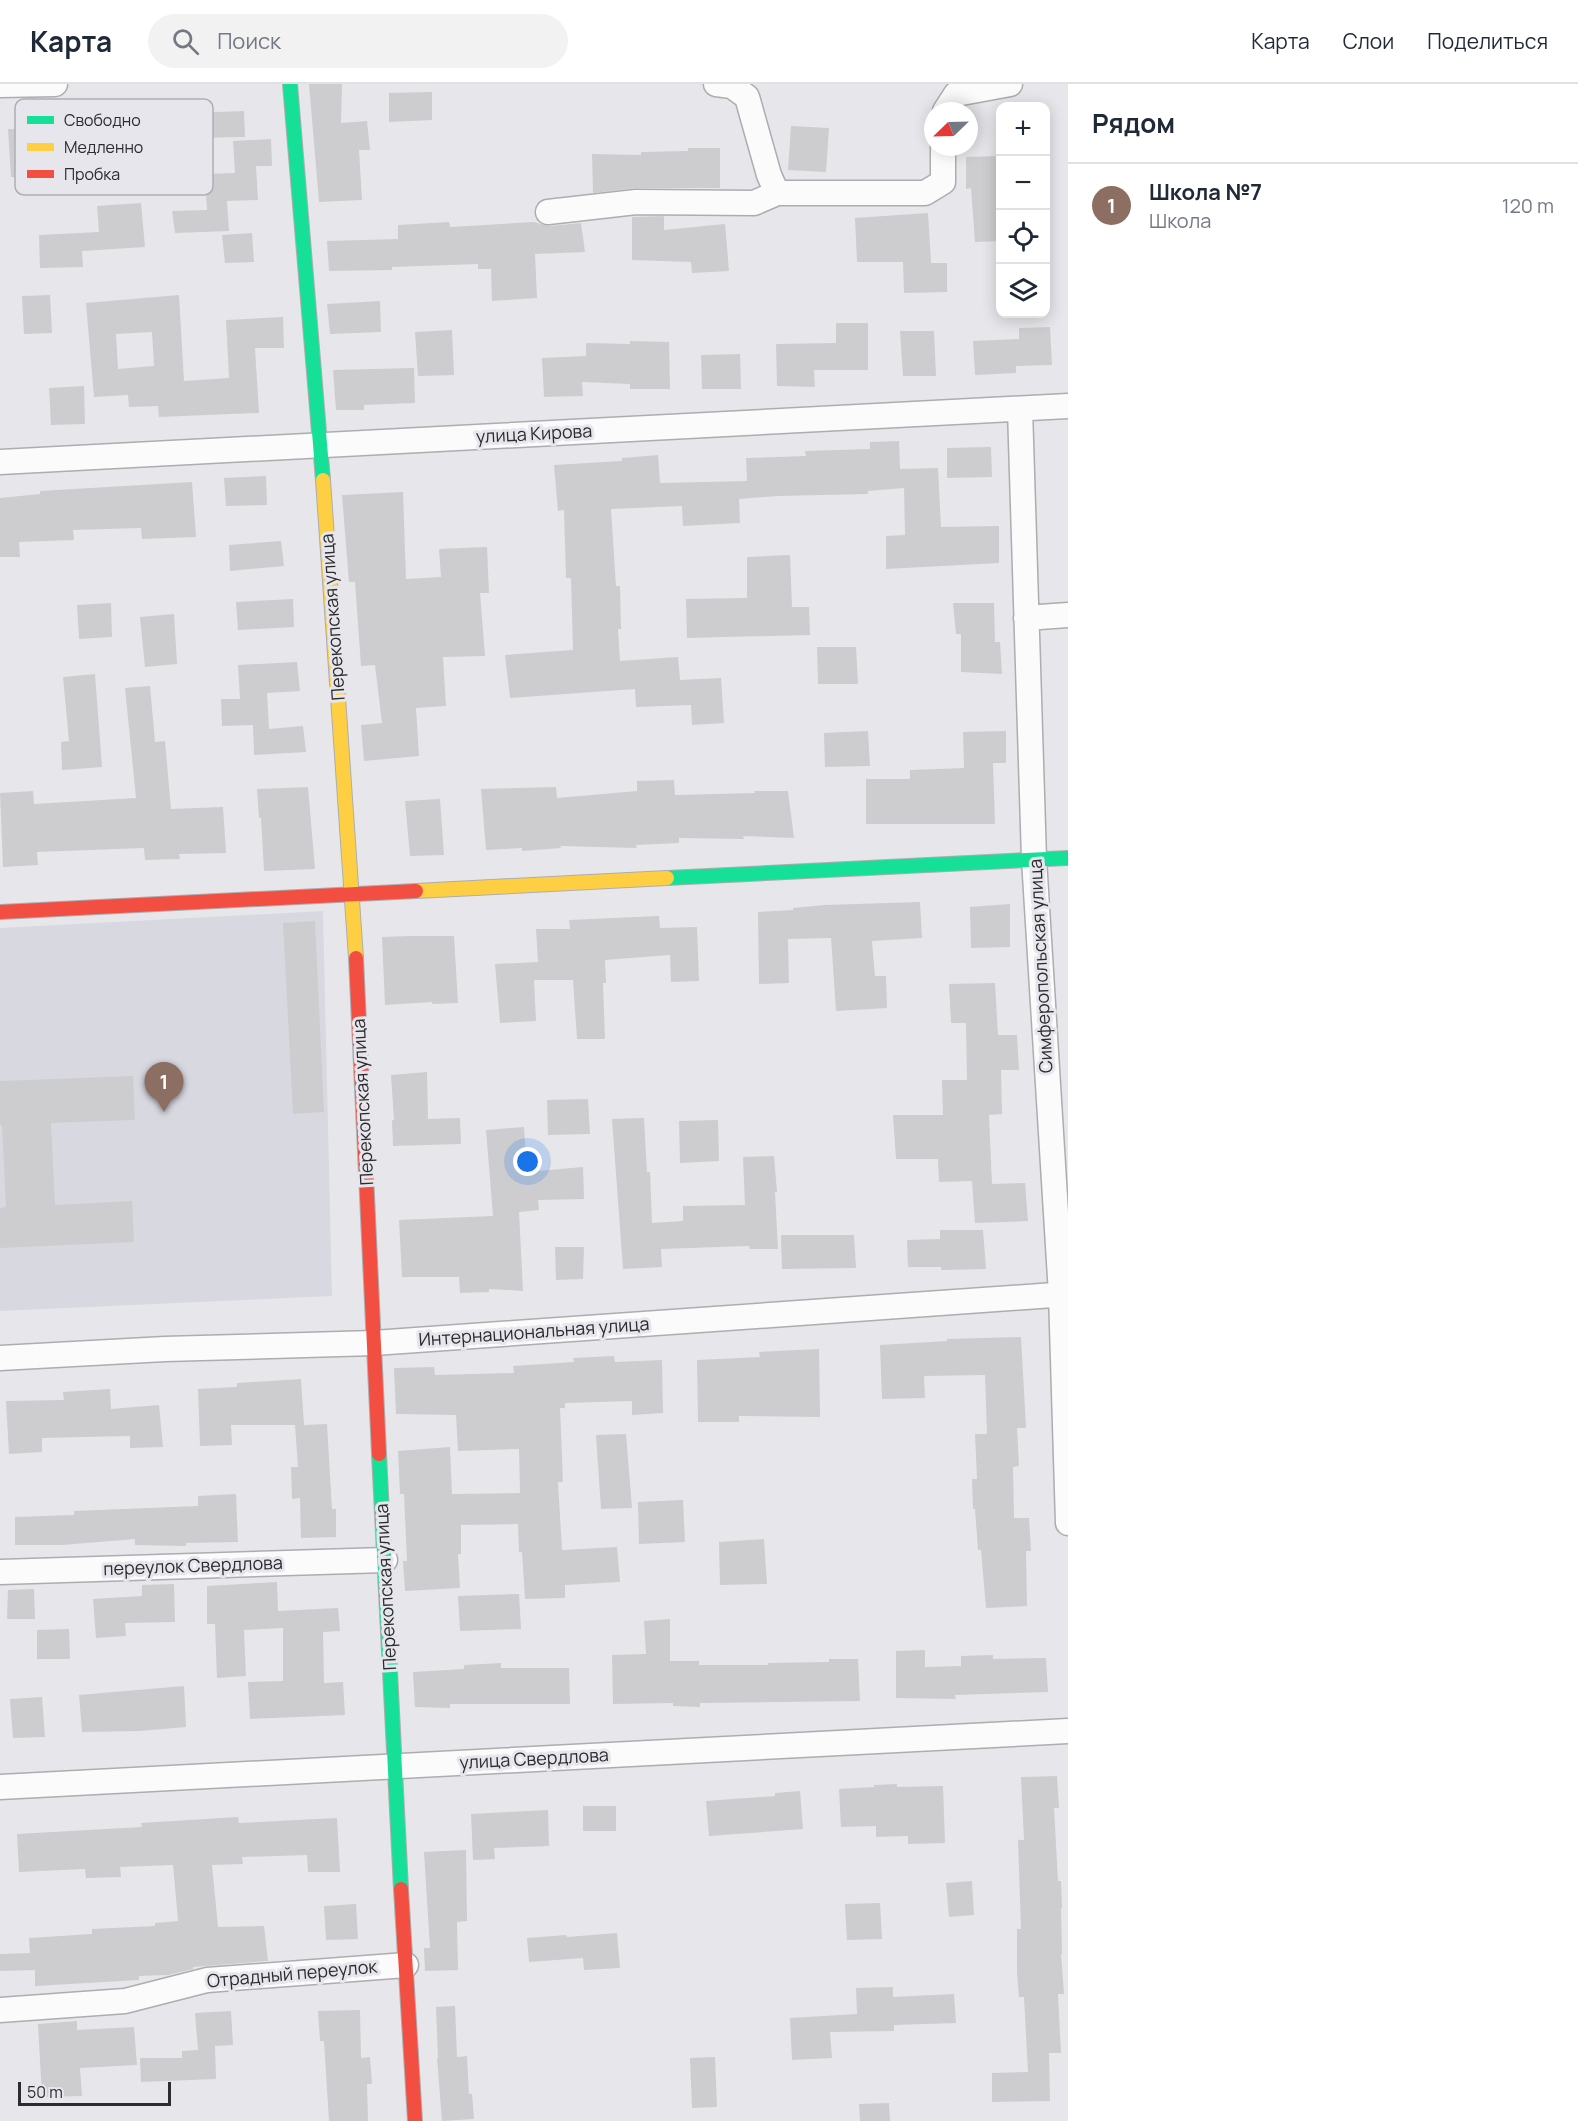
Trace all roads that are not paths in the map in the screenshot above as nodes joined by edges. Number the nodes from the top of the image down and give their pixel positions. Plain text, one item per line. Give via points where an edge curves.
1 (55, 84) edge
2 (290, 84) edge
3 (716, 84) edge
4 (1010, 84) edge
5 (0, 85) edge
6 (951, 102) edge
7 (943, 156) edge
8 (777, 193) junction
9 (548, 212) dead end
10 (1068, 406) edge
11 (1020, 409) junction
12 (320, 446) junction
13 (0, 462) edge
14 (1068, 615) edge
15 (1026, 618) junction
16 (1068, 858) edge
17 (1034, 859) junction
18 (353, 894) junction
19 (0, 912) edge
20 (1064, 1294) edge
21 (374, 1343) junction
22 (0, 1358) edge
23 (1068, 1522) edge
24 (385, 1560) junction
25 (0, 1572) edge
26 (1068, 1731) edge
27 (394, 1766) junction
28 (0, 1787) edge
29 (406, 1965) junction
30 (0, 2010) edge
31 (414, 2121) edge

1 - 5 street
2 - 12 street, Перекопская улица
3 - 8 street via 732,86 747,97
4 - 6 street via 956,94
7 - 8 street via 943,182 925,193
8 - 9 street via 754,203 636,202
10 - 11 street, улица Кирова
11 - 12 street, улица Кирова
11 - 15 street, Симферопольская улица
12 - 13 street, улица Кирова
12 - 18 street, Перекопская улица
14 - 15 street
15 - 17 street, Симферопольская улица
16 - 17 street
17 - 18 street
17 - 20 street, Симферопольская улица
18 - 19 street
18 - 21 street, Перекопская улица
20 - 21 street, Интернациональная улица
20 - 23 street, Симферопольская улица
21 - 22 street, Интернациональная улица
21 - 24 street, Перекопская улица
24 - 25 street, переулок Свердлова
24 - 27 street, Перекопская улица
26 - 27 street, улица Свердлова
27 - 28 street, улица Свердлова
27 - 29 street, Перекопская улица
29 - 30 street, Отрадный переулок via 207,1980 125,2001
29 - 31 street, Перекопская улица

